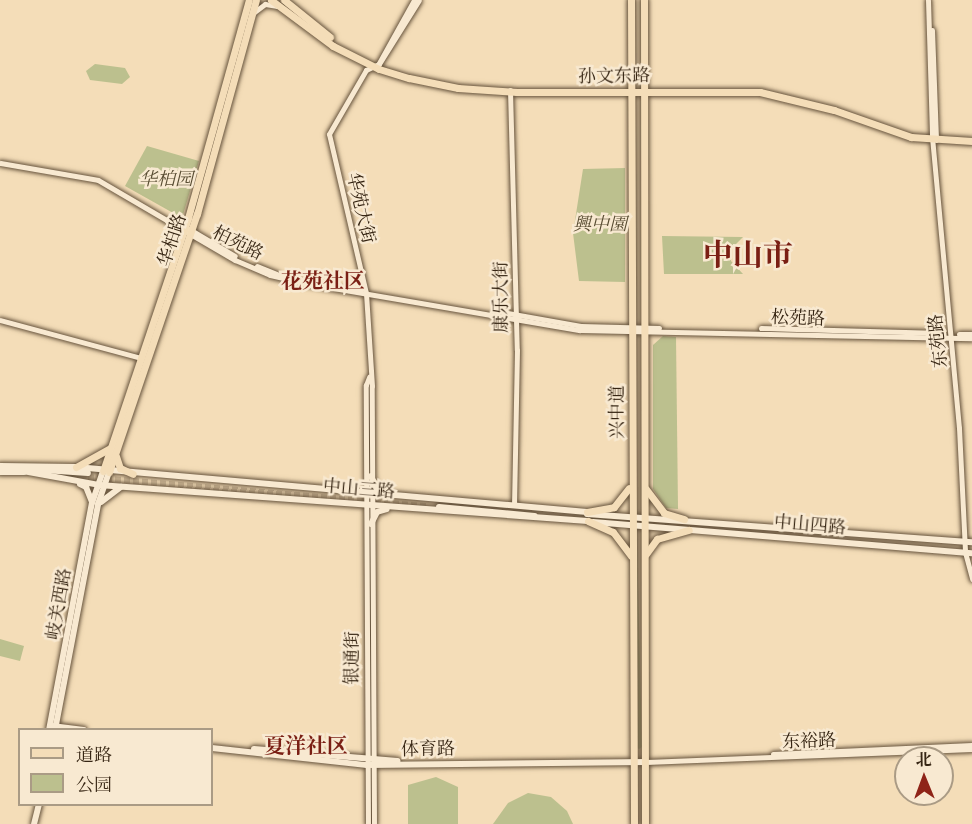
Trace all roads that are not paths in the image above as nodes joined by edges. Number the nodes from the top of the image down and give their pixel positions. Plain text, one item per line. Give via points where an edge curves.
1 (249, 0) edge
2 (256, 0) edge
3 (271, 0) edge
4 (414, 0) edge
5 (419, 0) edge
6 (632, 0) edge
7 (644, 0) edge
8 (930, 0) edge
9 (281, 3) edge
10 (252, 14) junction
11 (375, 65) junction
12 (631, 88) junction
13 (645, 88) junction
14 (510, 90) junction
15 (934, 139) junction
16 (972, 139) edge
17 (0, 163) edge
18 (188, 232) junction
19 (366, 292) junction
20 (516, 316) junction
21 (0, 320) edge
22 (632, 330) junction
23 (646, 330) junction
24 (951, 335) junction
25 (972, 336) edge
26 (141, 358) junction
27 (369, 377) junction
28 (114, 450) junction
29 (76, 467) junction
30 (0, 469) edge
31 (23, 471) junction
32 (106, 471) junction
33 (133, 474) junction
34 (88, 475) junction
35 (371, 476) junction
36 (631, 480) junction
37 (74, 481) junction
38 (645, 484) junction
39 (102, 485) junction
40 (127, 485) junction
41 (369, 493) junction
42 (416, 495) junction
43 (95, 503) junction
44 (439, 504) dead end
45 (369, 505) junction
46 (514, 505) junction
47 (415, 510) junction
48 (587, 516) junction
49 (632, 516) junction
50 (645, 516) junction
51 (684, 519) junction
52 (371, 524) junction
53 (632, 526) junction
54 (645, 527) junction
55 (689, 531) junction
56 (969, 541) edge
57 (969, 552) edge
58 (632, 558) junction
59 (644, 560) junction
60 (972, 566) edge
61 (972, 579) edge
62 (52, 728) edge
63 (213, 746) edge
64 (972, 747) edge
65 (634, 760) junction
66 (646, 760) junction
67 (370, 762) junction
68 (36, 806) edge
69 (32, 824) edge
70 (368, 824) edge
71 (374, 824) edge
72 (634, 824) edge
73 (645, 824) edge

1 - 18 main road, 华柏路
2 - 10 main road, 华柏路
3 - 9 main road, 孙文东路
4 - 11 street
5 - 11 street
6 - 12 main road, 兴中道
7 - 13 main road, 兴中道
8 - 15 street, 东苑路
9 - 10 street via 265,4
9 - 11 main road, 孙文东路 via 333,46
10 - 18 main road, 华柏路
11 - 14 main road, 孙文东路 via 438,84
11 - 19 street, 华苑大街 via 329,134
12 - 13 main road, 孙文东路
12 - 14 main road, 孙文东路
12 - 22 main road, 兴中道
13 - 15 main road, 孙文东路 via 760,92 834,110 885,131
13 - 23 main road, 兴中道
14 - 20 street, 康乐大街
15 - 16 main road, 孙文东路
15 - 24 street, 东苑路
17 - 18 street, 柏苑路 via 76,174 109,185
18 - 19 street, 柏苑路 via 276,274
18 - 26 main road, 华柏路
18 - 28 main road, 华柏路
19 - 20 street, 柏苑路
19 - 27 street, 华苑大街
20 - 22 street, 柏苑路
20 - 46 street, 康乐大街
21 - 26 street
22 - 23 street, 柏苑路
22 - 36 main road, 兴中道
23 - 24 street, 松苑路
23 - 38 main road, 兴中道
24 - 25 street, 松苑路
24 - 56 street, 东苑路
26 - 28 main road, 华柏路
27 - 35 street, 华苑大街
27 - 41 street, 华苑大街
28 - 29 main road
28 - 32 main road, 华柏路
28 - 33 main road via 120,468
29 - 30 main road
29 - 34 main road
30 - 31 main road
30 - 34 main road
31 - 34 main road
31 - 37 main road
32 - 33 main road, 中山三路
32 - 34 main road, 中山三路
32 - 39 main road, 华柏路
33 - 41 main road, 中山三路
34 - 37 main road
34 - 39 main road, 中山三路
35 - 41 street, 华苑大街
35 - 42 main road via 376,488
36 - 48 main road via 627,495 614,507
36 - 49 main road, 兴中道
37 - 43 main road via 86,487
38 - 50 main road, 兴中道
38 - 51 main road via 657,506
39 - 40 main road, 中山三路
39 - 43 main road, 岐关西路
40 - 43 main road
40 - 45 main road, 中山三路
41 - 42 main road, 中山三路
41 - 45 street, 银通街
42 - 46 main road, 中山三路
43 - 62 main road, 岐关西路
44 - 48 main road, 中山三路
45 - 47 main road, 中山三路
45 - 52 street
45 - 67 street, 银通街
46 - 48 main road, 中山三路
47 - 48 main road, 中山三路
47 - 52 main road via 383,509
48 - 49 main road, 中山三路
48 - 53 main road, 中山三路
48 - 58 main road via 613,532
49 - 50 main road, 中山三路
49 - 53 main road, 兴中道
50 - 51 main road, 中山四路
50 - 54 main road, 兴中道
51 - 56 main road, 中山四路
52 - 67 street
53 - 54 main road, 中山三路
53 - 58 main road, 兴中道
54 - 55 main road, 中山四路
54 - 59 main road, 兴中道
55 - 57 main road, 中山四路
55 - 59 main road via 657,539
56 - 57 street, 东苑路
57 - 60 street
57 - 61 street
58 - 65 main road, 兴中道
59 - 66 main road, 兴中道
63 - 67 main road, 体育路
64 - 66 street, 东裕路
65 - 66 main road, 体育路
65 - 67 main road, 体育路
65 - 72 main road, 兴中道
66 - 73 main road, 兴中道
67 - 70 street, 银通街
67 - 71 street
68 - 69 main road

